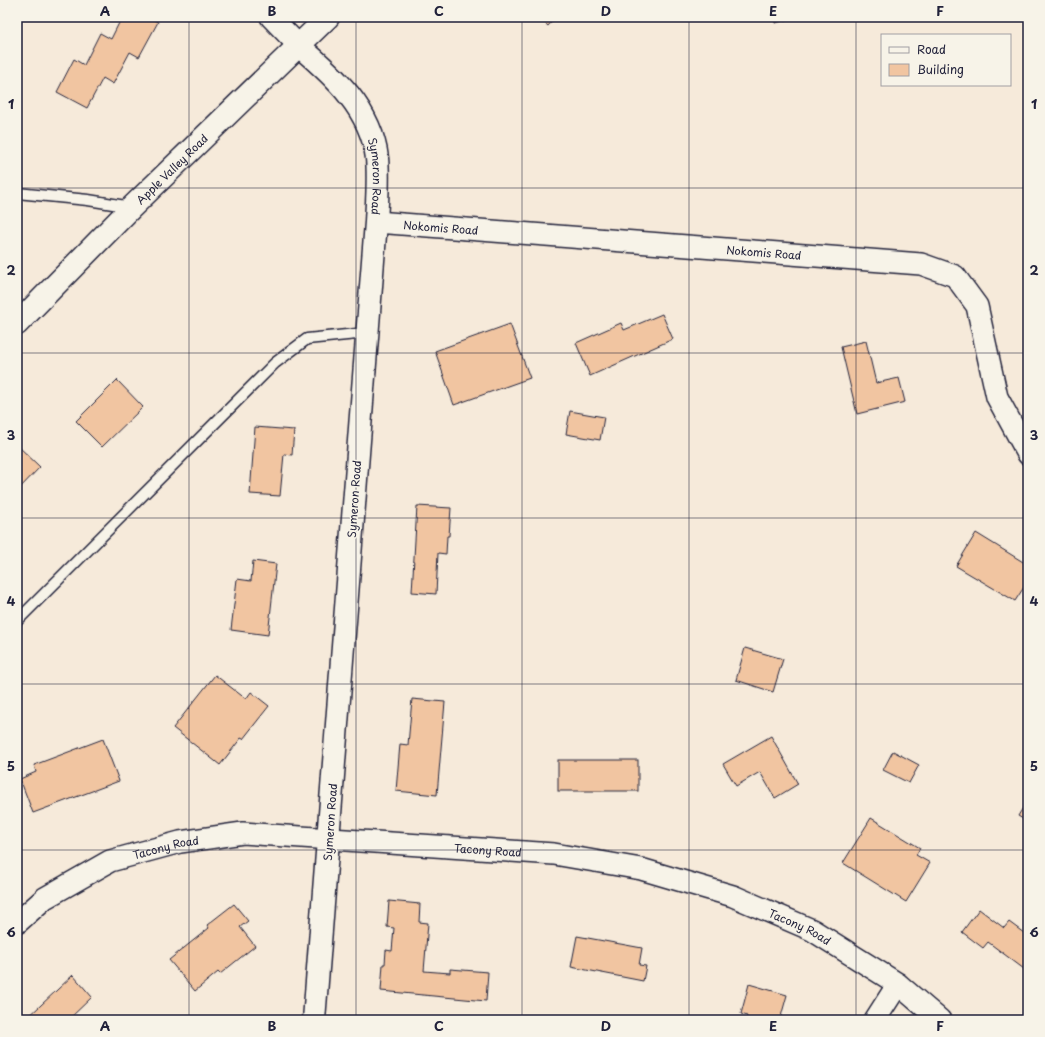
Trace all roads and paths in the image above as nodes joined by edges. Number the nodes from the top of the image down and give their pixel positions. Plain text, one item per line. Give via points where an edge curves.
1 (271, 17) edge
2 (328, 17) edge
3 (299, 46) junction
4 (17, 193) edge
5 (132, 207) junction
6 (376, 222) junction
7 (17, 324) edge
8 (367, 333) junction
9 (1028, 454) edge
10 (17, 621) edge
11 (328, 838) junction
12 (17, 923) edge
13 (898, 984) junction
14 (314, 1020) edge
15 (875, 1020) edge
16 (940, 1020) edge

1 - 3 street, Symeron Road
2 - 3 street, Apple Valley Road
3 - 5 street, Apple Valley Road
3 - 6 street, Symeron Road via 329,71 345,89 360,110 370,132 377,156
4 - 5 lane
5 - 7 street, Apple Valley Road
6 - 8 street, Symeron Road
6 - 9 street, Nokomis Road via 920,264 955,276 977,306 997,396
8 - 10 lane via 307,339 275,363
8 - 11 street, Symeron Road
11 - 12 street, Tacony Road via 243,833 180,842 110,862 45,898
11 - 13 street, Tacony Road via 554,854 641,869 733,896 812,930
11 - 14 street, Symeron Road
13 - 15 street
13 - 16 street, Tacony Road

